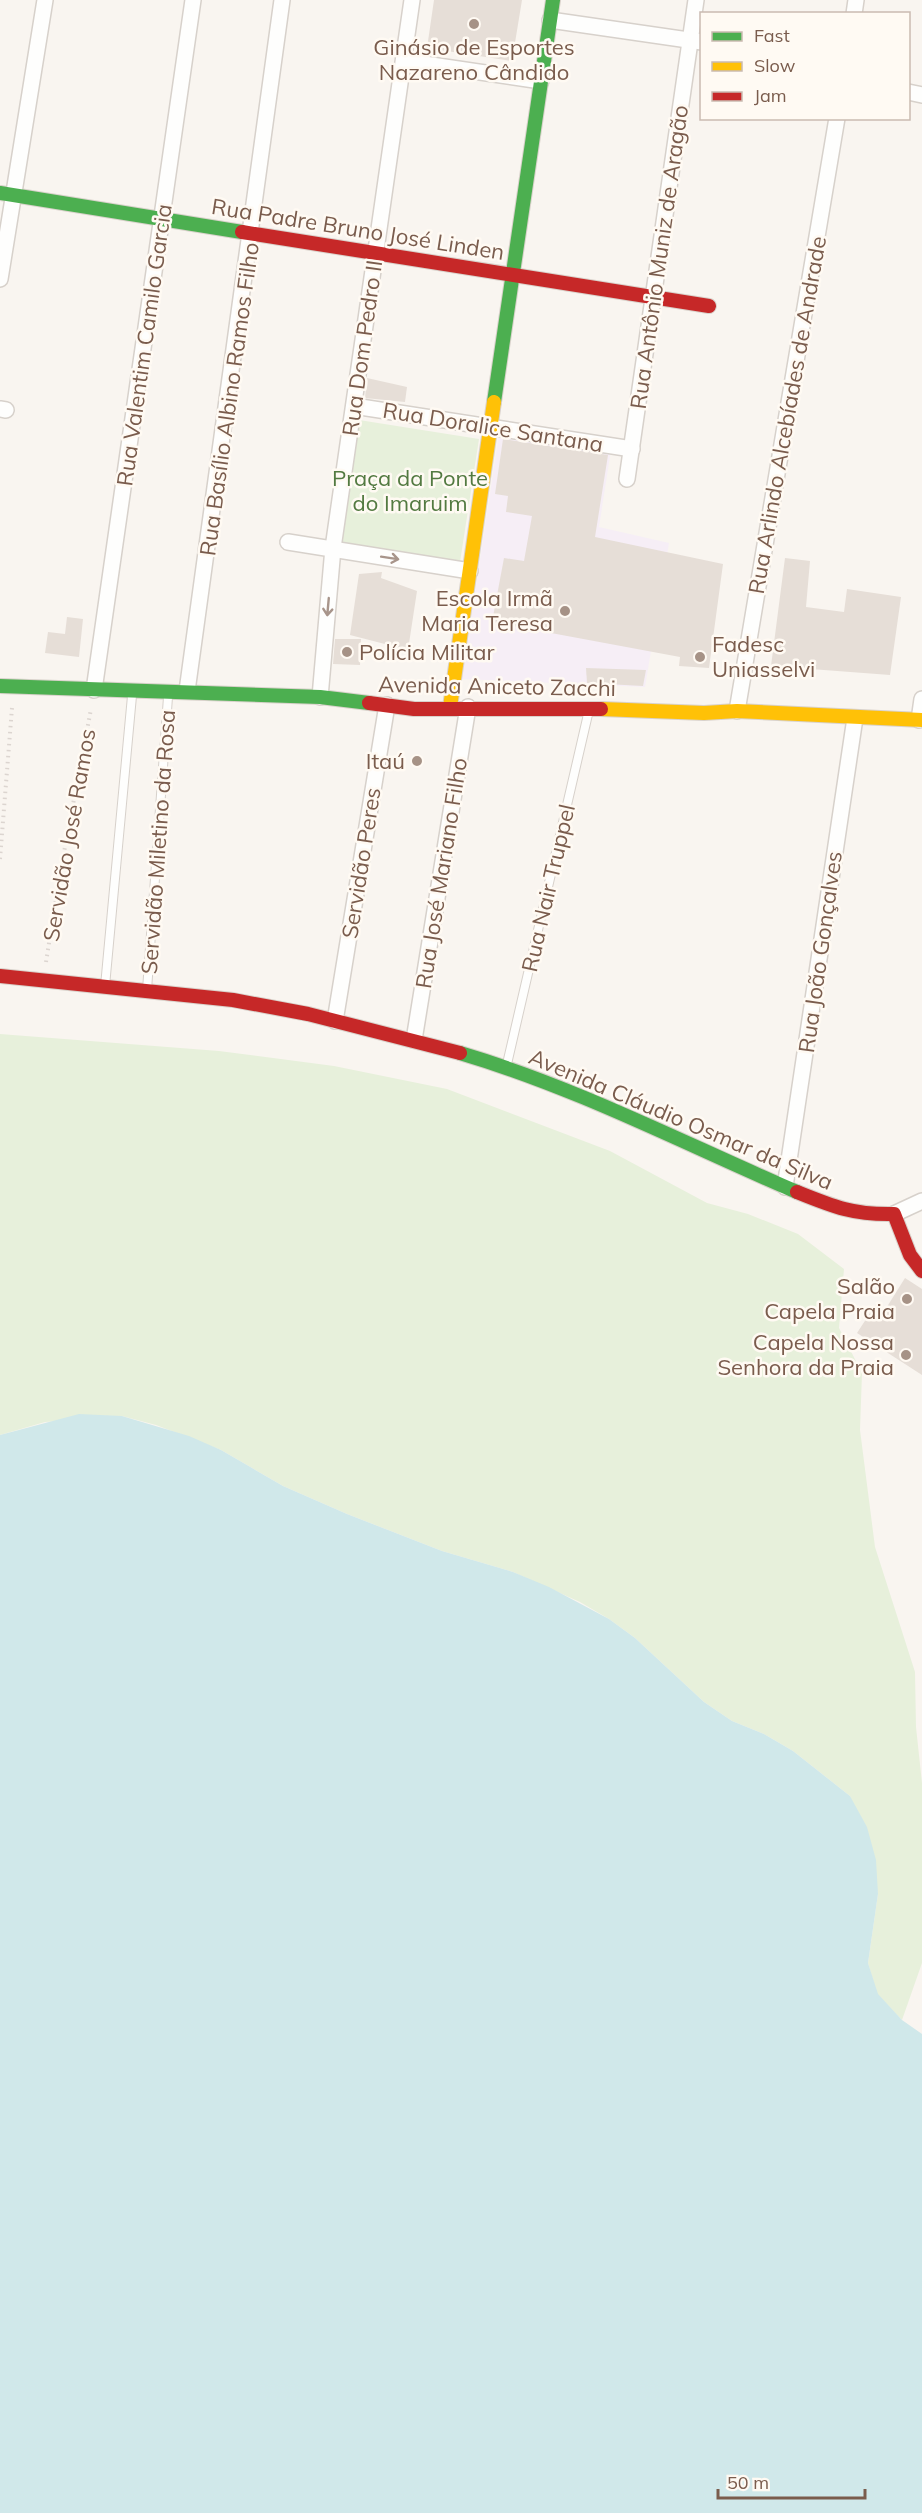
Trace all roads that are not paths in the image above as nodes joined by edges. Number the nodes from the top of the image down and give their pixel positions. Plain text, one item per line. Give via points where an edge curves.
1 (45, 0) edge
2 (193, 0) edge
3 (282, 0) edge
4 (412, 0) edge
5 (553, 0) edge
6 (696, 0) edge
7 (550, 20) junction
8 (696, 41) edge
9 (404, 61) junction
10 (541, 81) junction
11 (837, 120) edge
12 (7, 194) edge
13 (162, 219) junction
14 (252, 233) junction
15 (376, 254) junction
16 (513, 274) junction
17 (0, 279) edge
18 (654, 297) junction
19 (709, 306) dead end
20 (354, 406) junction
21 (491, 427) junction
22 (632, 449) junction
23 (627, 479) dead end
24 (288, 542) dead end
25 (333, 548) junction
26 (470, 571) junction
27 (7, 686) edge
28 (94, 690) junction
29 (132, 691) junction
30 (187, 691) junction
31 (169, 693) junction
32 (320, 697) junction
33 (922, 699) edge
34 (387, 705) junction
35 (450, 707) junction
36 (468, 707) junction
37 (589, 708) junction
38 (737, 711) junction
39 (855, 718) junction
40 (920, 720) edge
41 (0, 976) edge
42 (105, 987) junction
43 (147, 992) junction
44 (335, 1021) junction
45 (414, 1040) junction
46 (507, 1067) junction
47 (785, 1187) junction
48 (922, 1201) edge
49 (894, 1214) junction
50 (922, 1271) edge

1 - 12 street
2 - 13 street, Rua Valentim Camilo Garcia
3 - 14 street, Rua Basílio Albino Ramos Filho
4 - 9 street, Rua Dom Pedro II
5 - 7 street
6 - 8 street, Rua Antônio Muniz de Aragão
7 - 8 street
7 - 10 street
8 - 18 street, Rua Antônio Muniz de Aragão
9 - 10 street
9 - 15 street, Rua Dom Pedro II
10 - 16 street
11 - 38 street, Rua Arlindo Alcebíades de Andrade
12 - 13 street, Rua Padre Bruno José Linden
12 - 17 street
13 - 14 street, Rua Padre Bruno José Linden
13 - 28 street, Rua Valentim Camilo Garcia
14 - 15 street, Rua Padre Bruno José Linden
14 - 30 street, Rua Basílio Albino Ramos Filho
15 - 16 street, Rua Padre Bruno José Linden
15 - 20 street, Rua Dom Pedro II
16 - 18 street, Rua Padre Bruno José Linden
16 - 21 street
18 - 19 street, Rua Padre Bruno José Linden
18 - 22 street, Rua Antônio Muniz de Aragão
20 - 21 street, Rua Doralice Santana
20 - 25 street, Rua Dom Pedro II
21 - 22 street, Rua Doralice Santana
21 - 26 street
22 - 23 street, Rua Antônio Muniz de Aragão
24 - 25 street
25 -> 26 street
25 -> 32 street, Rua Dom Pedro II
26 - 35 street
27 - 28 street, Avenida Aniceto Zacchi
28 - 29 street, Avenida Aniceto Zacchi
29 - 31 street, Avenida Aniceto Zacchi
29 - 42 lane
30 - 31 street, Avenida Aniceto Zacchi
30 - 32 street, Avenida Aniceto Zacchi
31 - 43 lane, Servidão Miletino da Rosa
32 - 34 street, Avenida Aniceto Zacchi
33 - 40 street
34 - 35 street, Avenida Aniceto Zacchi via 414,709
34 - 44 street, Servidão Peres
35 - 36 street, Avenida Aniceto Zacchi
36 - 37 street, Avenida Aniceto Zacchi
36 - 45 street, Rua José Mariano Filho
37 - 38 street, Avenida Aniceto Zacchi
37 - 46 lane, Rua Nair Truppel
38 - 39 street, Avenida Aniceto Zacchi
39 - 40 street, Avenida Aniceto Zacchi
39 - 47 street, Rua João Gonçalves
41 - 42 street, Avenida Cláudio Osmar da Silva
42 - 43 street, Avenida Cláudio Osmar da Silva
43 - 44 street, Avenida Cláudio Osmar da Silva via 233,1000
44 - 45 street, Avenida Cláudio Osmar da Silva
45 - 46 street, Avenida Cláudio Osmar da Silva
46 - 47 street, Avenida Cláudio Osmar da Silva via 588,1097
47 - 49 street, Avenida Cláudio Osmar da Silva via 847,1212
48 - 49 street
49 - 50 street via 910,1255

